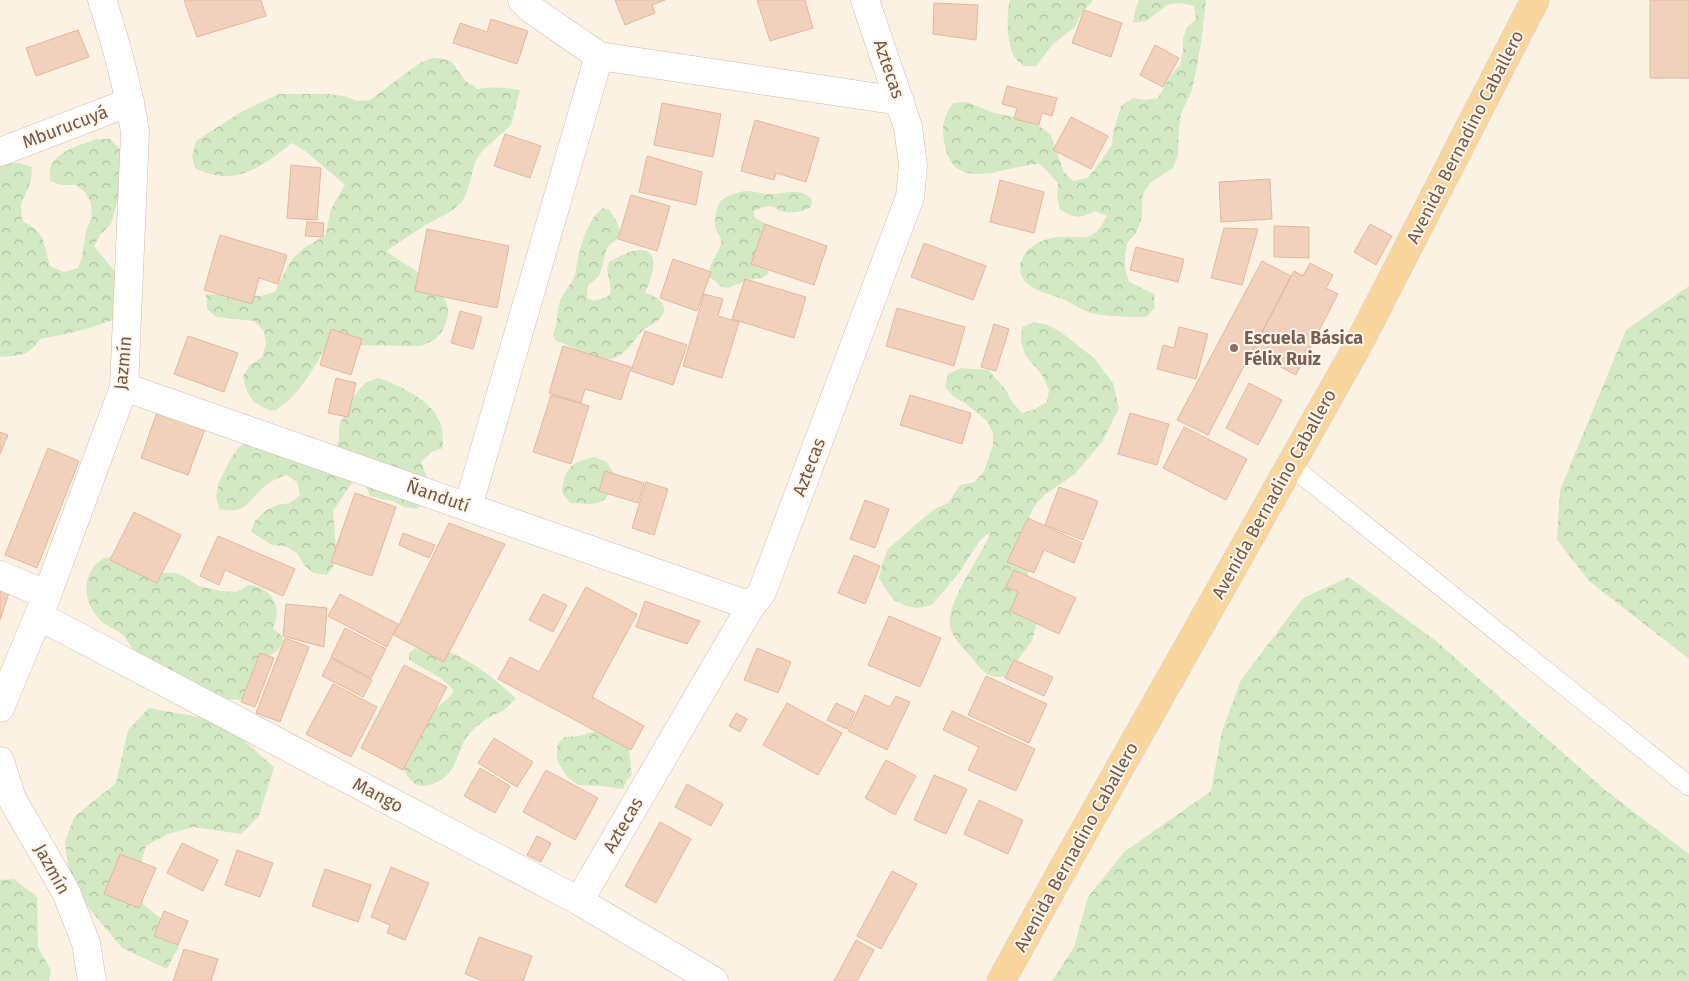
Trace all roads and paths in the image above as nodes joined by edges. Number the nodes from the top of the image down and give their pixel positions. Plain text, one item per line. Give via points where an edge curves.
1 (102, 0) edge
2 (522, 0) edge
3 (865, 0) edge
4 (1535, 0) edge
5 (599, 56) junction
6 (900, 101) junction
7 (130, 102) junction
8 (0, 152) edge
9 (124, 387) junction
10 (1290, 465) junction
11 (468, 507) junction
12 (0, 575) edge
13 (43, 605) junction
14 (751, 606) junction
15 (0, 708) edge
16 (0, 761) edge
17 (1689, 786) edge
18 (6, 797) edge
19 (579, 901) junction
20 (92, 981) edge
21 (714, 981) edge
22 (1001, 981) edge

1 - 7 street, Jazmín
2 - 5 street
3 - 6 street, Aztecas
4 - 10 main road, Avenida Bernadino Caballero via 1357,347
5 - 6 street
5 - 11 street
6 - 14 street, Aztecas via 908,126 913,165 910,197 762,592
7 - 8 street, Mburucuyá
7 - 9 street, Jazmín via 135,132
9 - 11 street, Ñandutí
9 - 13 street, Jazmín
10 - 17 lane
10 - 22 main road, Avenida Bernadino Caballero
11 - 14 street, Ñandutí
12 - 13 street, Mango
13 - 15 street, Jazmín
13 - 19 street, Mango
14 - 19 street, Aztecas
16 - 18 street, Jazmín
18 - 20 street, Jazmín via 66,892 86,943
19 - 21 street, Mango

